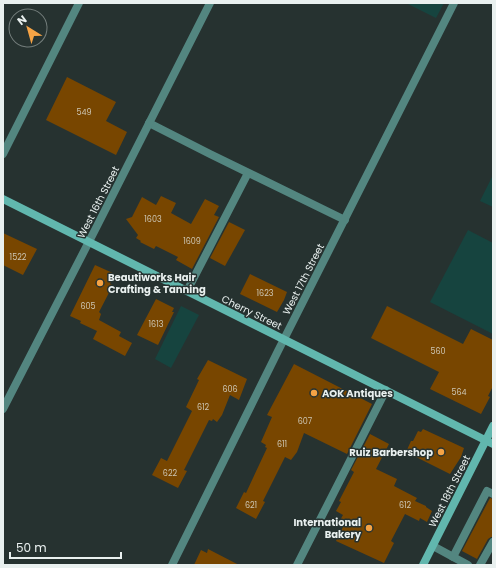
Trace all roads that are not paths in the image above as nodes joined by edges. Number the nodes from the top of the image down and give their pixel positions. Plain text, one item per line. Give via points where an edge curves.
1 (79, 3) edge
2 (210, 3) edge
3 (454, 3) edge
4 (149, 123) junction
5 (3, 154) edge
6 (248, 173) junction
7 (3, 199) edge
8 (344, 220) junction
9 (89, 242) junction
10 (187, 291) junction
11 (284, 339) junction
12 (386, 390) junction
13 (3, 408) edge
14 (493, 426) edge
15 (490, 442) edge
16 (493, 494) edge
17 (491, 539) edge
18 (433, 546) junction
19 (453, 557) junction
20 (172, 565) edge
21 (297, 565) edge
22 (423, 565) edge
23 (468, 565) edge
24 (480, 565) edge

1 - 5 street
2 - 4 street, West 16th Street
3 - 8 street, West 17th Street
4 - 6 street
4 - 9 street, West 16th Street
6 - 8 street
6 - 10 street
7 - 9 street, Cherry Street
8 - 11 street, West 17th Street
9 - 10 street, Cherry Street
9 - 13 street, West 16th Street
10 - 11 street, Cherry Street
11 - 12 street, Cherry Street
11 - 20 street, West 17th Street
12 - 15 street, Cherry Street
12 - 21 street
14 - 15 street, West 18th Street
15 - 18 street, West 18th Street
16 - 19 street via 487,491 476,519
17 - 24 street
18 - 19 street
18 - 22 street, West 18th Street
19 - 23 street

